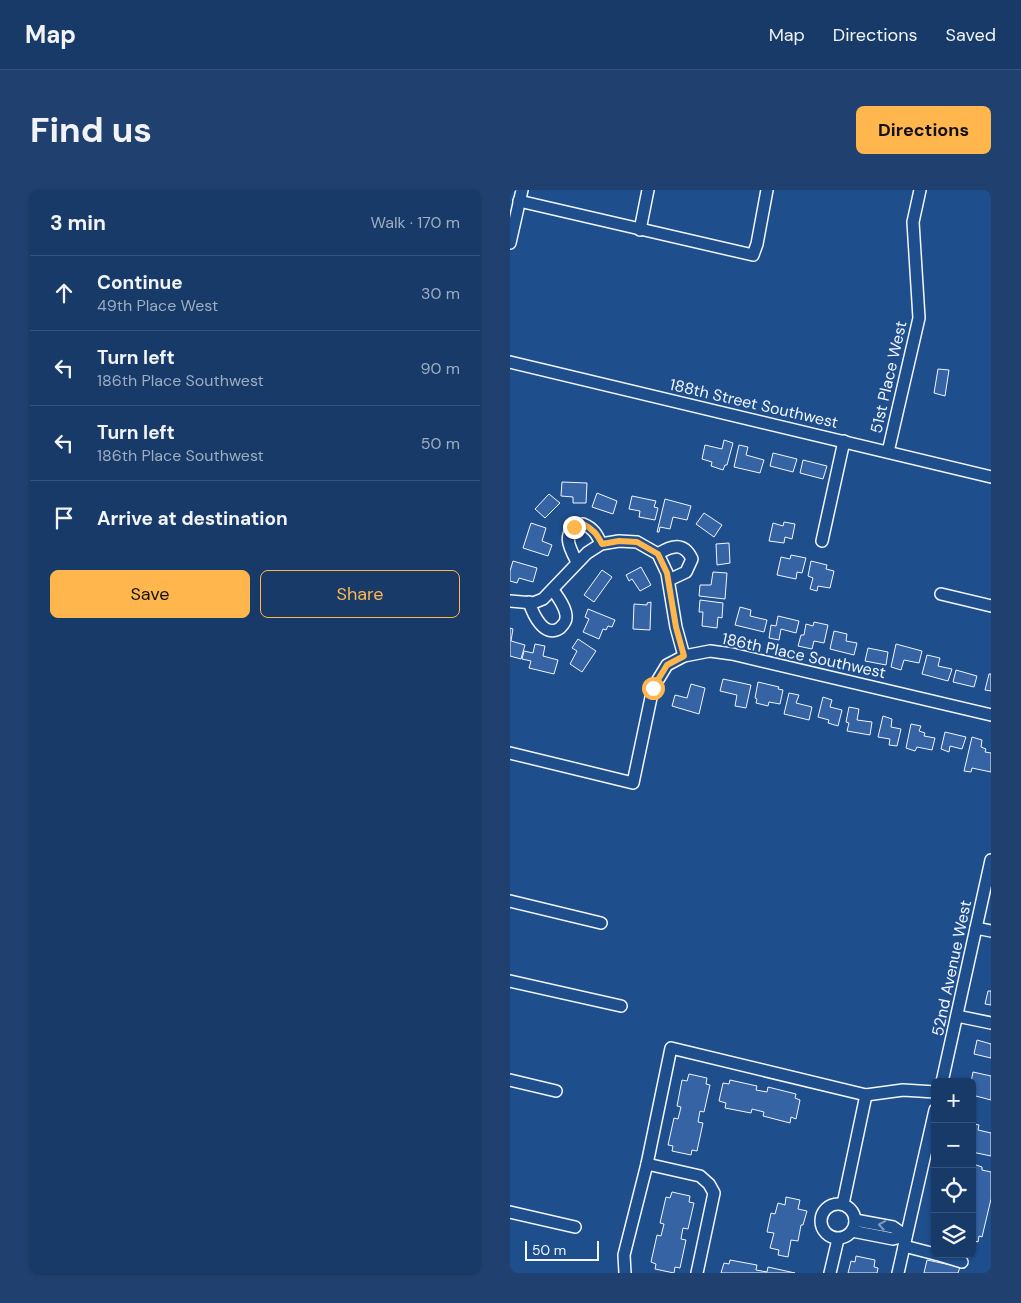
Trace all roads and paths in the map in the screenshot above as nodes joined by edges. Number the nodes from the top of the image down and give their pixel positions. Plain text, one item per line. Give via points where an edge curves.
1 (648, 190) edge
2 (767, 190) edge
3 (920, 190) edge
4 (520, 196) edge
5 (640, 230) junction
6 (510, 243) edge
7 (510, 362) edge
8 (844, 441) junction
9 (888, 452) junction
10 (991, 477) edge
11 (822, 541) dead end
12 (602, 544) junction
13 (658, 554) junction
14 (577, 562) junction
15 (668, 580) junction
16 (553, 590) junction
17 (941, 594) dead end
18 (510, 601) edge
19 (529, 602) junction
20 (991, 606) edge
21 (684, 656) junction
22 (991, 714) edge
23 (510, 753) edge
24 (991, 860) edge
25 (510, 901) edge
26 (602, 923) dead end
27 (976, 928) junction
28 (991, 932) edge
29 (510, 981) edge
30 (621, 1006) dead end
31 (957, 1016) junction
32 (991, 1023) edge
33 (943, 1078) edge
34 (510, 1080) edge
35 (556, 1091) dead end
36 (931, 1092) edge
37 (866, 1095) junction
38 (932, 1123) edge
39 (647, 1164) junction
40 (843, 1204) junction
41 (510, 1212) edge
42 (854, 1225) junction
43 (575, 1227) dead end
44 (838, 1239) junction
45 (905, 1241) junction
46 (931, 1252) edge
47 (948, 1258) edge
48 (962, 1262) dead end
49 (625, 1273) edge
50 (697, 1273) edge
51 (830, 1273) edge
52 (898, 1273) edge

1 - 5 street
2 - 5 street via 752,255
3 - 9 street, 51st Place West via 913,222 918,318
4 - 5 street
4 - 6 street
7 - 8 street, 188th Street Southwest
8 - 9 street, 188th Street Southwest
8 - 11 street
9 - 10 street, 188th Street Southwest
12 - 13 street via 637,542
12 - 14 street
12 - 14 street via 591,528 583,524 574,527 568,534 569,546
13 - 15 street
13 - 15 street via 675,546 683,548 692,559 686,572
14 - 16 street
15 - 21 street
16 - 19 street via 544,599
16 - 19 street via 566,618 557,630 548,630 541,625
17 - 20 street
18 - 19 street
21 - 22 street, 186th Place Southwest via 710,652 732,654
21 - 23 street via 667,665 653,688 633,783
24 - 27 street, 52nd Avenue West
25 - 26 street
27 - 28 street
27 - 31 street, 52nd Avenue West
29 - 30 street
31 - 32 street
31 - 33 street, 52nd Avenue West
34 - 35 street
36 - 37 street via 903,1090
37 - 39 street via 671,1048
37 - 40 street
38 - 45 street
39 - 49 street via 624,1255
39 - 50 street via 700,1176 714,1193
40 - 42 street via 851,1209
40 - 44 street via 824,1209 820,1220 823,1231
41 - 43 street
42 - 44 street via 848,1235
42 - 45 street
44 - 51 street
45 - 46 street
45 - 52 street
47 - 48 street

